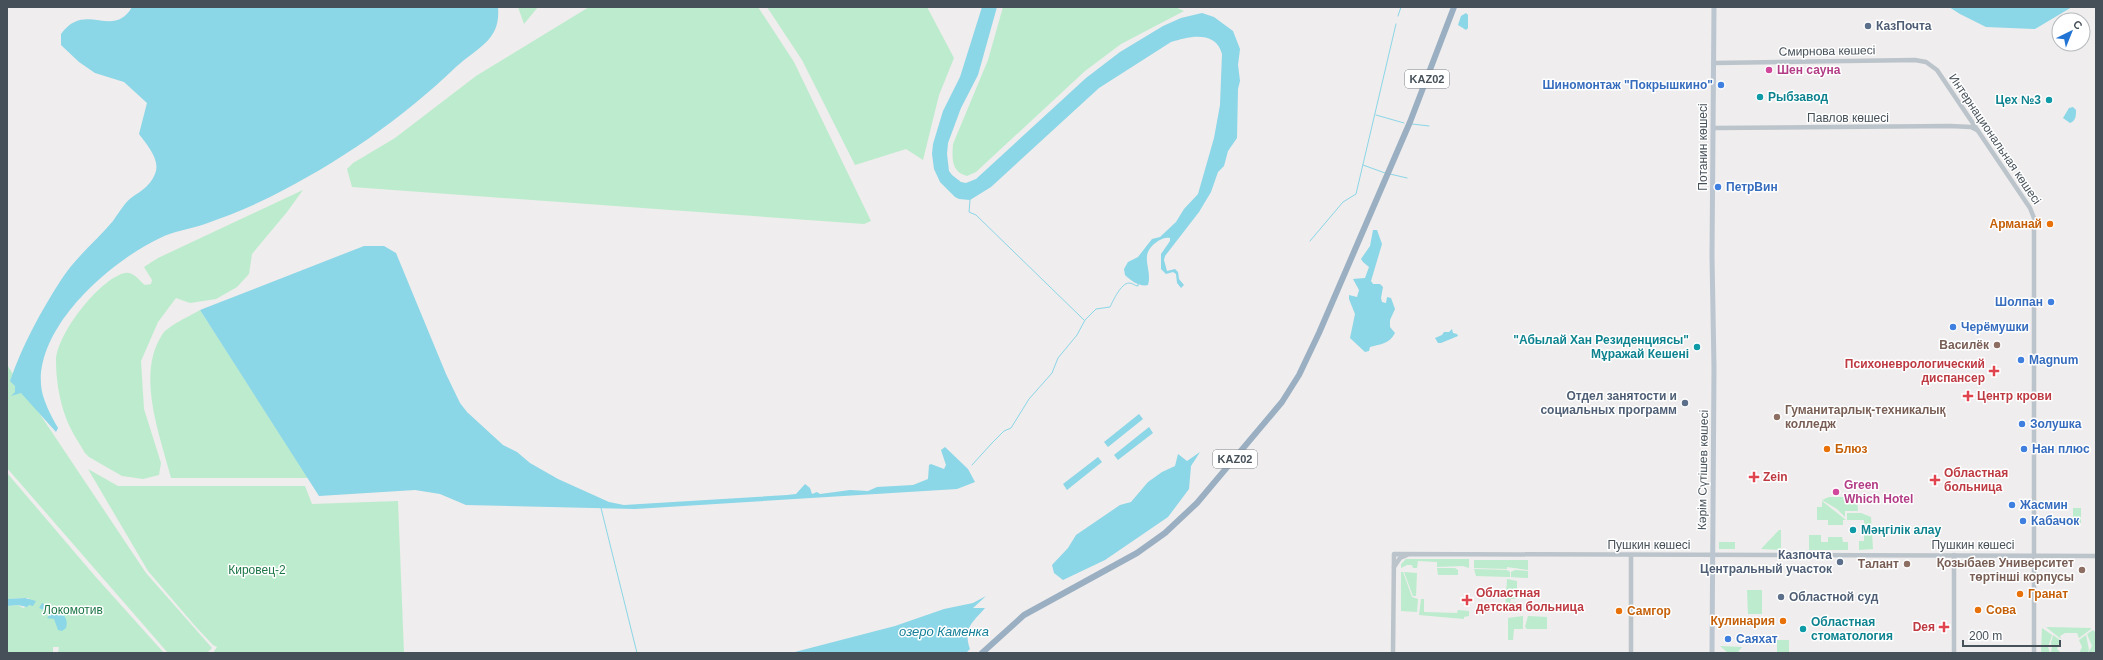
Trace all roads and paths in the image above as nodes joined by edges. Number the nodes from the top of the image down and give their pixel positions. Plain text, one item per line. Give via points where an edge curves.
1 (1454, 7) edge
2 (1714, 7) edge
3 (1714, 63) junction
4 (1937, 70) joint
5 (1968, 116) junction
6 (1961, 127) junction
7 (1714, 128) junction
8 (1980, 133) junction
9 (1713, 287) joint
10 (1410, 554) junction
11 (1631, 554) junction
12 (1712, 554) junction
13 (1954, 555) junction
14 (2034, 555) junction
15 (2096, 556) edge
16 (1394, 569) junction
17 (982, 653) edge
18 (1393, 653) edge
19 (1631, 653) edge
20 (1712, 653) edge
21 (1954, 653) edge
22 (2034, 653) edge

1 - 17 highway, KAZ02 via 1410,124 1304,366 1287,395 1252,440 1193,507 1165,533 1137,553 1024,615
2 - 3 main road, Потанин көшесі
3 - 4 street, Смирнова көшесі via 1915,60 1929,63
3 - 7 main road, Потанин көшесі
4 - 5 street, Интернациональная көшесі
5 - 6 street via 1968,123
5 - 8 street, Интернациональная көшесі
6 - 7 street, Павлов көшесі
6 - 8 street, Павлов көшесі via 1973,127
7 - 9 main road, Потанин көшесі
8 - 14 street, Интернациональная көшесі via 2034,218
9 - 12 main road, Кәрім Сүтішев көшесі
10 - 11 street, Пушкин көшесі
10 - 16 street via 1400,558
10 - 16 street, Пушкин көшесі via 1394,554
11 - 12 street, Пушкин көшесі
11 - 19 street
12 - 13 street, Пушкин көшесі
12 - 20 main road, Кәрім Сүтішев көшесі
13 - 14 street, Пушкин көшесі
13 - 21 street
14 - 15 street, Пушкин көшесі
14 - 22 street, Интернациональная көшесі
16 - 18 street

